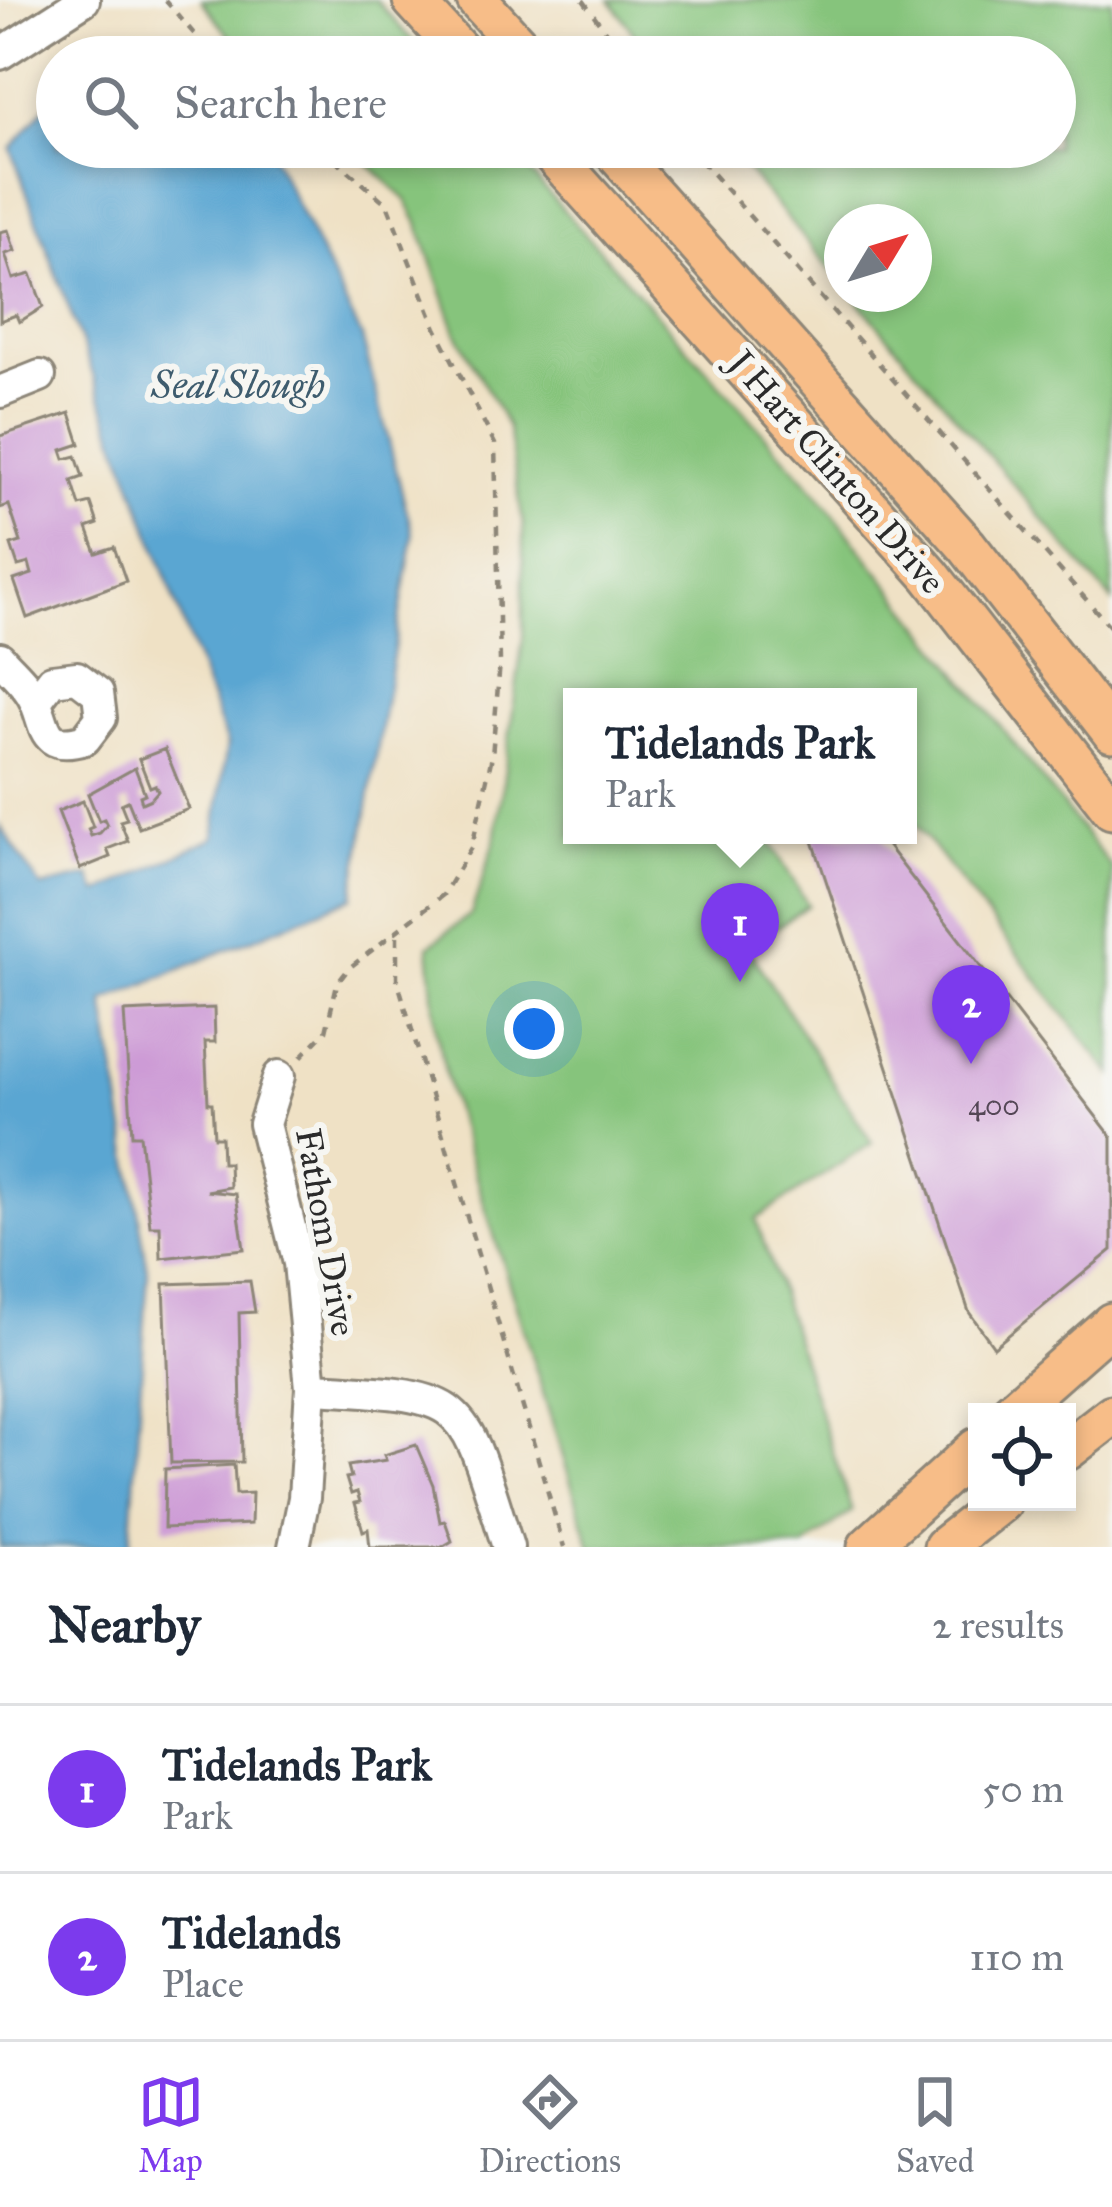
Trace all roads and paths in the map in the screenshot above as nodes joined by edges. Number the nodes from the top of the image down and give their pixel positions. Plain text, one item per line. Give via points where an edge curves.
1 (84, 0) edge
2 (165, 0) edge
3 (413, 0) edge
4 (477, 0) edge
5 (583, 0) edge
6 (196, 36) edge
7 (446, 36) edge
8 (510, 36) edge
9 (609, 36) edge
10 (0, 54) edge
11 (347, 168) edge
12 (565, 168) edge
13 (629, 168) edge
14 (707, 168) edge
15 (40, 376) dead end
16 (0, 392) edge
17 (1112, 629) edge
18 (0, 658) edge
19 (36, 700) dead end
20 (1112, 732) edge
21 (1112, 809) edge
22 (397, 936) junction
23 (279, 1076) joint
24 (1112, 1323) edge
25 (311, 1388) junction
26 (1021, 1403) edge
27 (1112, 1415) edge
28 (1076, 1443) edge
29 (968, 1456) edge
30 (990, 1511) edge
31 (293, 1547) edge
32 (508, 1547) edge
33 (564, 1547) edge
34 (868, 1547) edge
35 (944, 1547) edge

1 - 10 street
2 - 6 path
3 - 7 main road
4 - 8 main road
5 - 9 path
11 - 22 path via 400,226 436,328 488,424 497,469 500,662 492,756 472,846 443,895
12 - 21 main road, J Hart Clinton Drive via 916,559
13 - 20 main road, J Hart Clinton Drive via 967,545
14 - 17 path
15 - 16 street
18 - 19 street
22 - 23 path via 349,968 326,1031
22 - 33 path via 397,979
23 - 25 street, Fathom Drive via 264,1124 299,1263
24 - 26 main road
25 - 31 street, Fathom Drive
25 - 32 street via 445,1404 475,1443
27 - 28 main road
29 - 34 main road
30 - 35 main road

